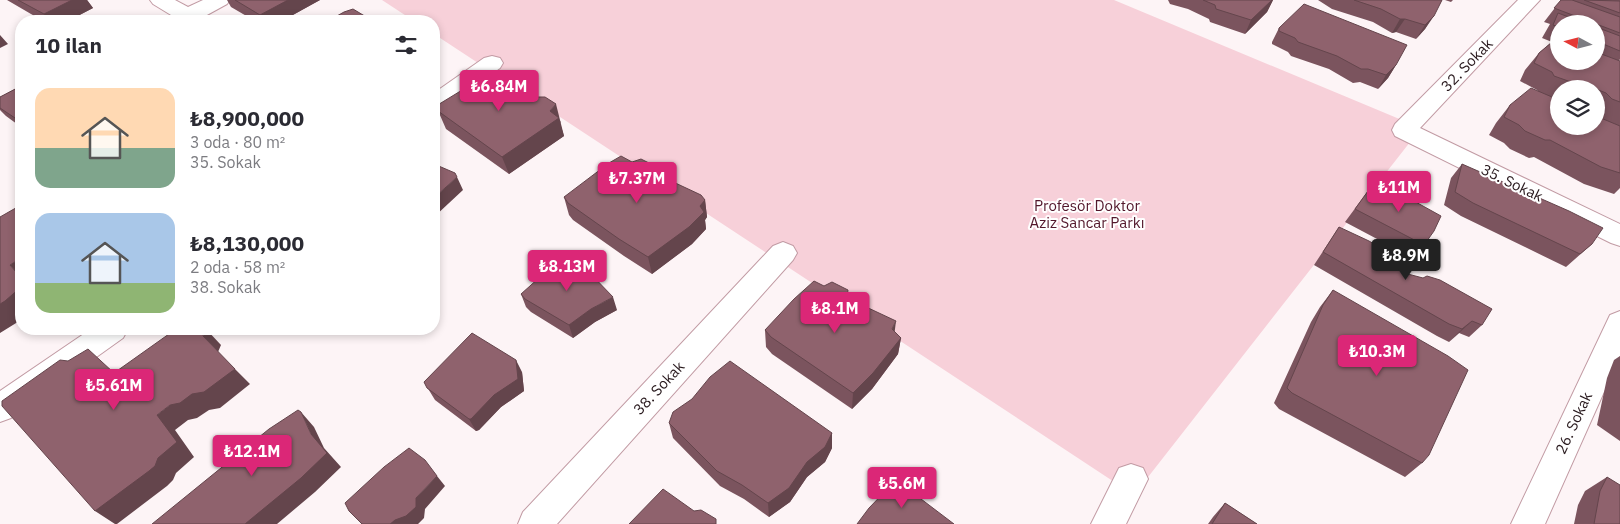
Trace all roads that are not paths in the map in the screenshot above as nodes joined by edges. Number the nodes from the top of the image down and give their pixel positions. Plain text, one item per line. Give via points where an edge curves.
1 (160, 0) edge
2 (220, 0) edge
3 (1530, 0) edge
4 (178, 15) edge
5 (188, 15) edge
6 (492, 64) dead end
7 (440, 100) edge
8 (1404, 130) joint
9 (1620, 236) edge
10 (783, 253) dead end
11 (1620, 323) edge
12 (104, 335) edge
13 (0, 408) edge
14 (1131, 479) dead end
15 (534, 524) edge
16 (1108, 524) edge
17 (1528, 524) edge

1 - 4 street
2 - 5 street
3 - 8 street, 32. Sokak
6 - 7 street
8 - 9 street, 35. Sokak
10 - 15 street, 38. Sokak
11 - 17 street, 26. Sokak
12 - 13 street
14 - 16 street

